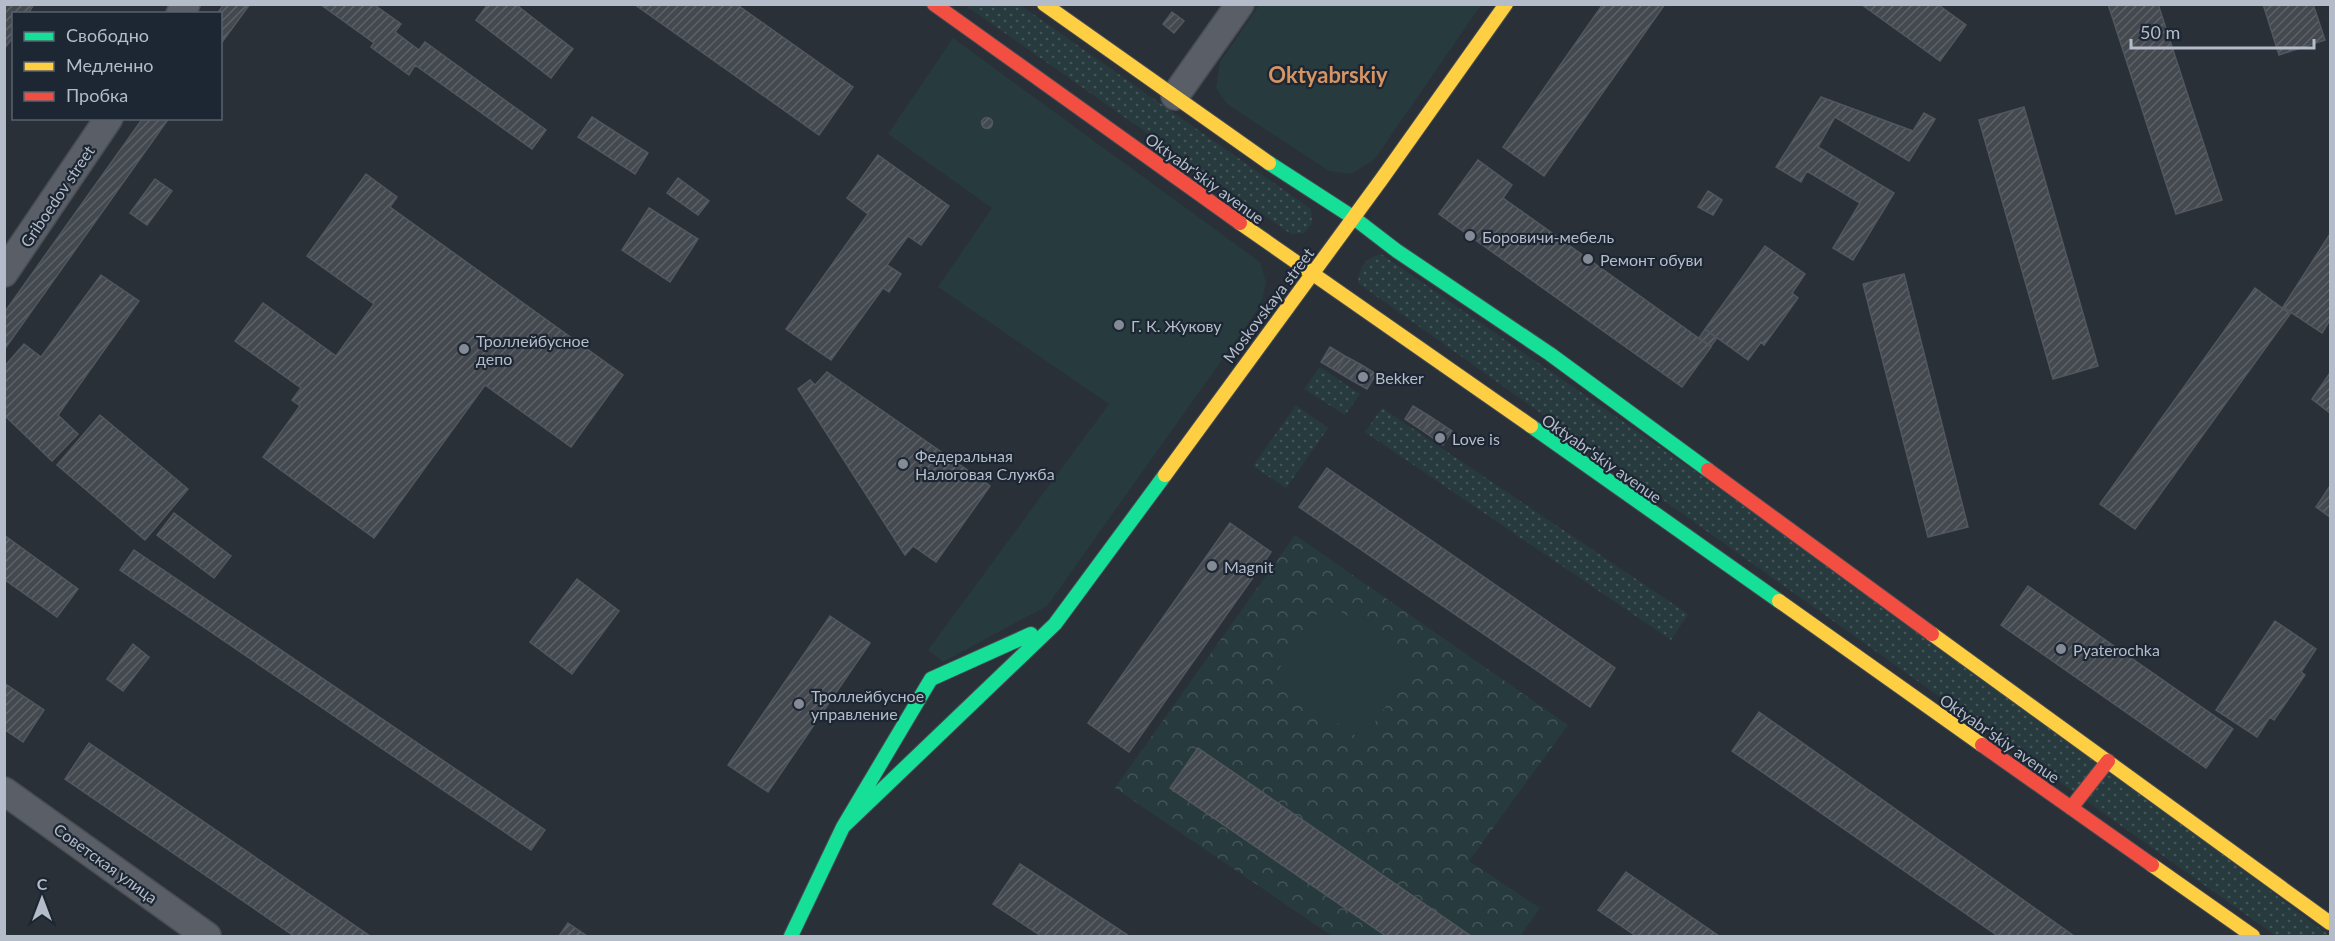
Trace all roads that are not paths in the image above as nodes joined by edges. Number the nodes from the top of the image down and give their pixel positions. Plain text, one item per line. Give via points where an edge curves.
1 (934, 4) edge
2 (1044, 4) edge
3 (1240, 4) edge
4 (1506, 4) edge
5 (1175, 96) junction
6 (108, 120) edge
7 (1354, 218) junction
8 (4, 273) edge
9 (1312, 273) junction
10 (1055, 624) junction
11 (2108, 761) junction
12 (4, 791) edge
13 (2071, 808) junction
14 (843, 827) junction
15 (2331, 923) edge
16 (207, 936) edge
17 (791, 936) edge
18 (2253, 936) edge

1 - 9 main road, Oktyabr'skiy avenue
2 - 5 main road
3 - 5 street
4 - 7 main road, Moskovskaya street
5 - 7 main road via 1287,176
6 - 8 street, Griboedov street
7 - 9 main road, Moskovskaya street
7 - 11 main road via 1551,354
9 - 10 main road, Moskovskaya street
9 - 13 main road, Oktyabr'skiy avenue
10 - 14 main road, Moskovskaya street
10 - 14 main road, Moskovskaya street via 931,679
11 - 13 main road
11 - 15 main road
12 - 16 street, Советская улица
13 - 18 main road, Oktyabr'skiy avenue
14 - 17 main road, Moskovskaya street

